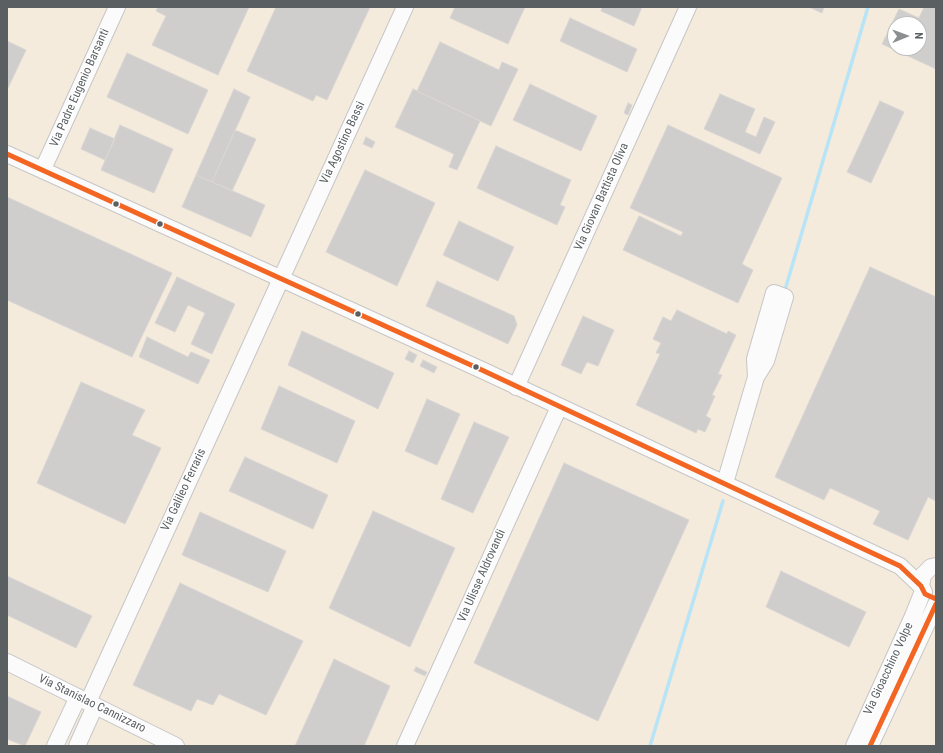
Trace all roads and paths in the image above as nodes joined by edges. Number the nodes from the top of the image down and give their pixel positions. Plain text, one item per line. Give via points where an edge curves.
1 (117, 7) edge
2 (405, 7) edge
3 (688, 7) edge
4 (7, 154) edge
5 (43, 170) junction
6 (281, 279) junction
7 (756, 377) dead end
8 (516, 387) junction
9 (558, 407) junction
10 (725, 483) junction
11 (900, 566) junction
12 (934, 566) edge
13 (927, 592) edge
14 (936, 604) edge
15 (7, 662) edge
16 (87, 702) junction
17 (55, 746) edge
18 (77, 746) edge
19 (176, 746) edge
20 (405, 746) edge
21 (854, 746) edge
22 (870, 746) edge

1 - 5 street, Via Padre Eugenio Barsanti
2 - 6 street, Via Agostino Bassi
3 - 8 street, Via Giovan Battista Oliva
4 - 5 street
5 - 6 street
6 - 8 street
6 - 16 street, Via Galileo Ferraris
7 - 10 street
8 - 9 street
9 - 10 street
9 - 20 street, Via Ulisse Aldrovandi
10 - 11 street
11 - 12 street
11 - 13 street
12 - 13 street, Via Gioacchino Volpe via 923,575
13 - 21 street, Via Gioacchino Volpe via 913,616
14 - 22 street, Via Gioacchino Volpe
15 - 16 street, Via Stanislao Cannizzaro
16 - 17 street, Via Galileo Ferraris
16 - 18 street, Via Galileo Ferraris
16 - 19 street, Via Stanislao Cannizzaro

